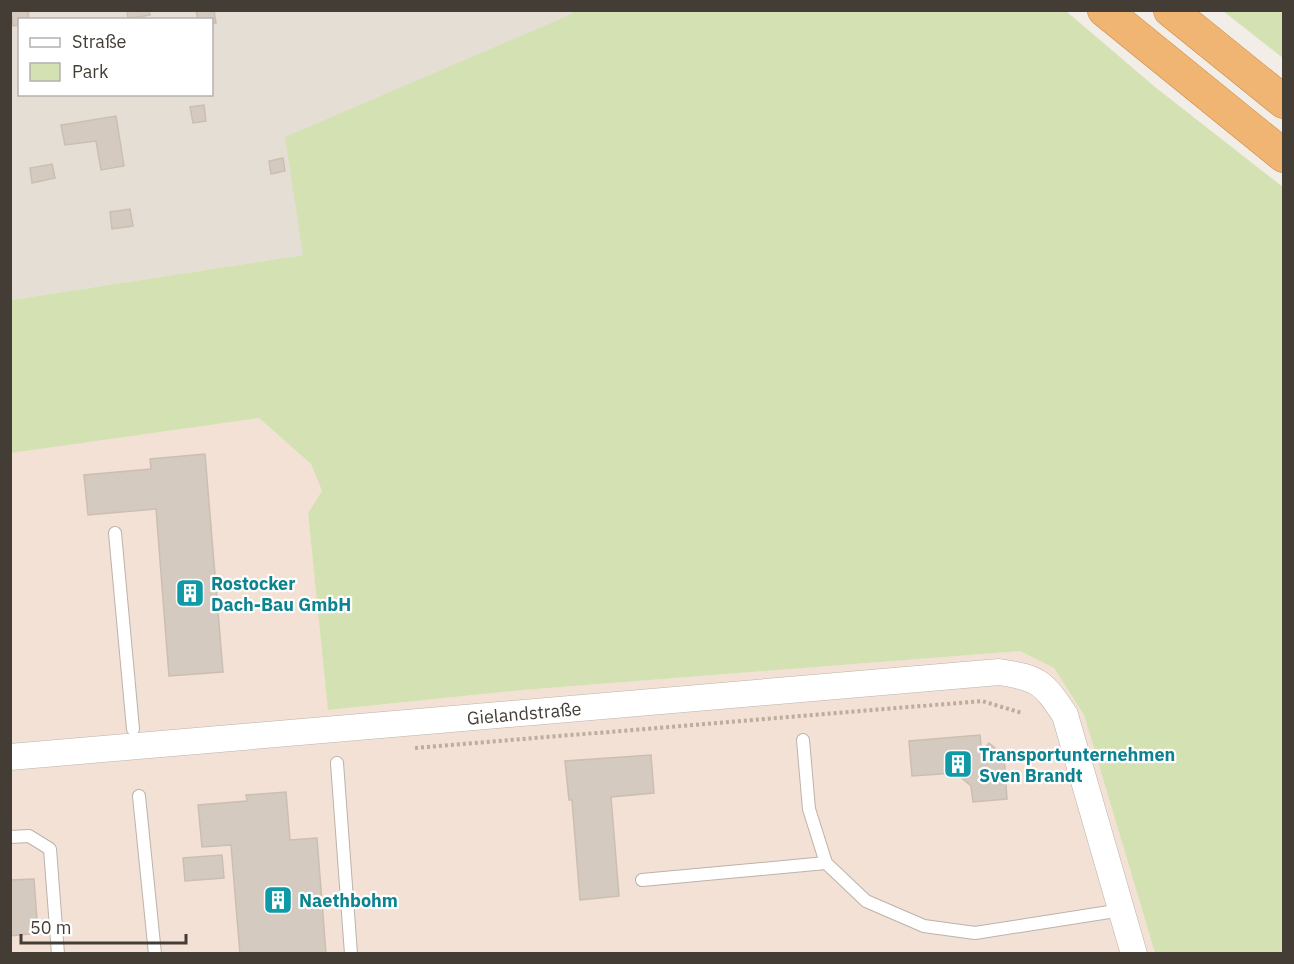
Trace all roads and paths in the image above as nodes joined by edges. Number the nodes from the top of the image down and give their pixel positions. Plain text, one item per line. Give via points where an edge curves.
1 (1104, 10) edge
2 (1170, 10) edge
3 (1284, 102) edge
4 (1284, 156) edge
5 (115, 533) dead end
6 (1022, 713) dead end
7 (133, 729) dead end
8 (803, 740) dead end
9 (408, 749) dead end
10 (10, 757) edge
11 (337, 763) dead end
12 (139, 796) dead end
13 (10, 837) edge
14 (826, 863) junction
15 (642, 880) dead end
16 (1122, 910) junction
17 (58, 954) edge
18 (155, 954) edge
19 (351, 954) edge
20 (1134, 954) edge

1 - 4 highway
2 - 3 highway
5 - 7 lane
6 - 9 path via 982,701
8 - 14 lane via 809,808
10 - 16 street, Gielandstraße via 999,672 1022,675 1049,690 1065,715
11 - 19 lane
12 - 18 lane
13 - 17 lane via 29,836 50,849
14 - 15 lane
14 - 16 lane via 866,901 924,926 975,933
16 - 20 street

